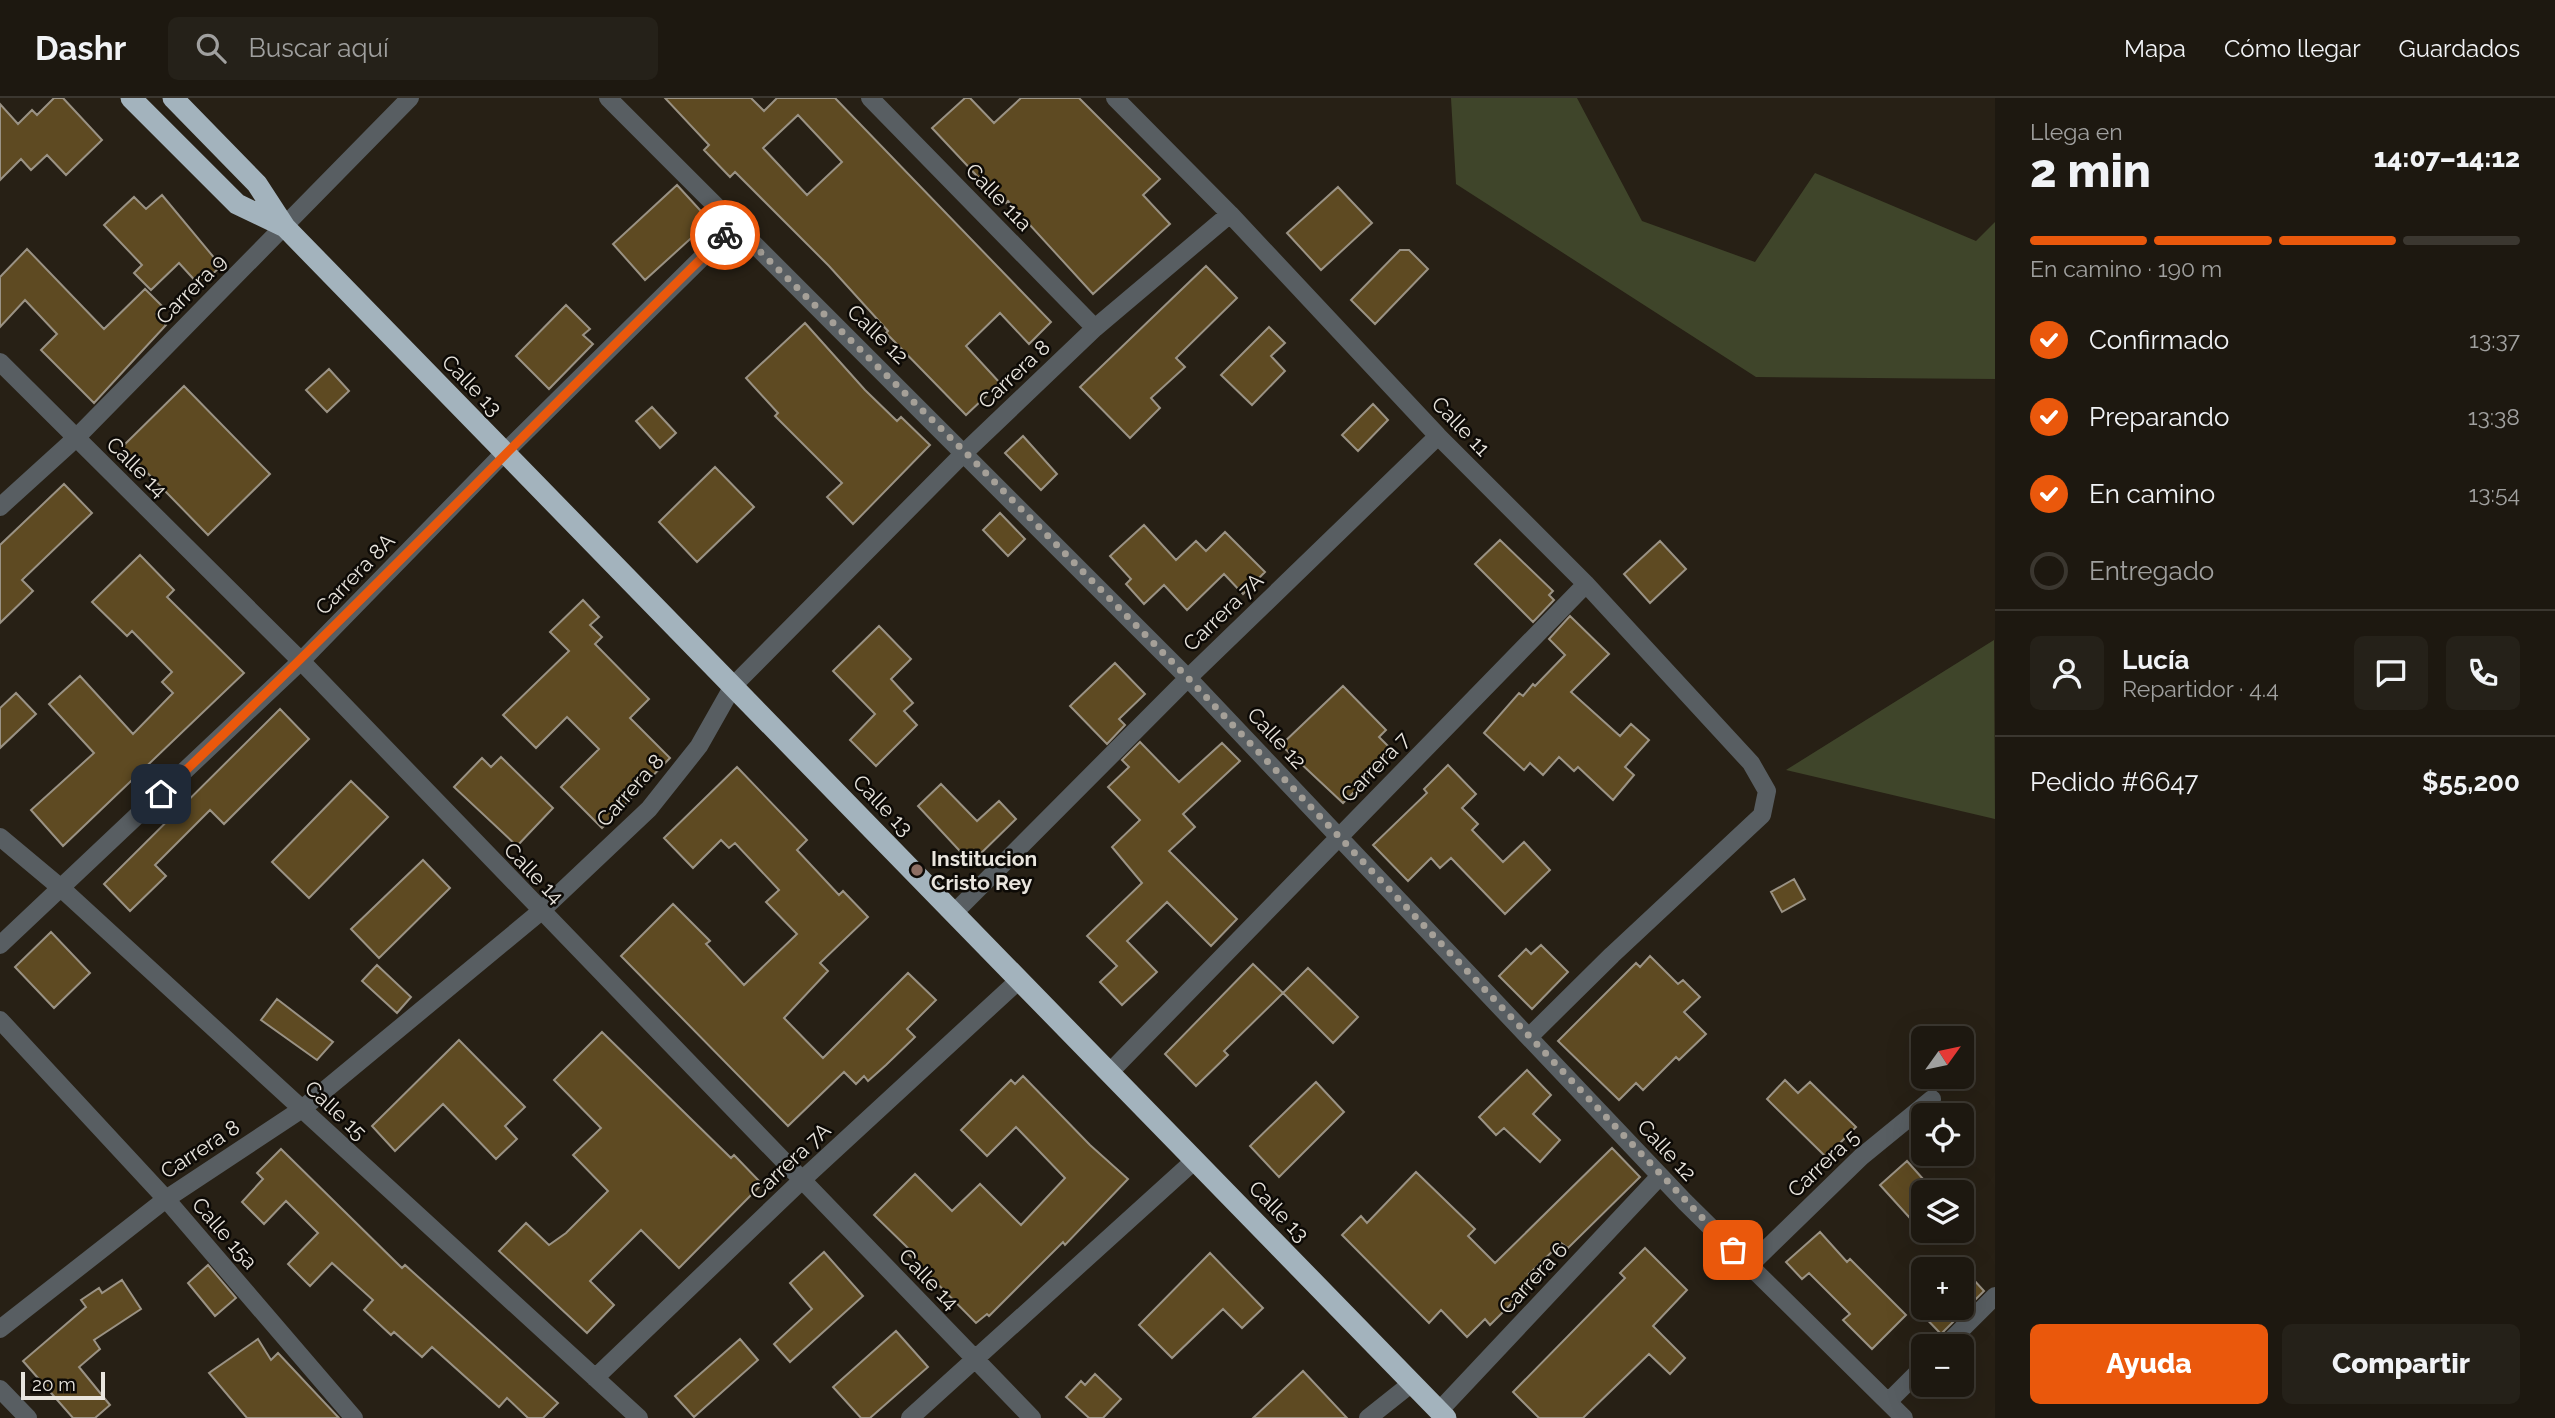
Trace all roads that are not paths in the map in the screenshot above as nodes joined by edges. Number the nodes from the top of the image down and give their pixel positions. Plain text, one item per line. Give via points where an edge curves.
1 (131, 98) edge
2 (173, 98) edge
3 (410, 98) edge
4 (608, 98) edge
5 (870, 98) edge
6 (1115, 98) edge
7 (1230, 214) junction
8 (734, 226) junction
9 (285, 227) junction
10 (1095, 328) junction
11 (0, 362) edge
12 (1438, 436) junction
13 (76, 438) junction
14 (965, 452) junction
15 (503, 454) junction
16 (0, 507) edge
17 (1586, 584) junction
18 (301, 661) junction
19 (1188, 678) junction
20 (733, 686) junction
21 (1338, 836) junction
22 (0, 838) edge
23 (61, 888) junction
24 (541, 912) junction
25 (954, 913) junction
26 (0, 945) edge
27 (1020, 981) junction
28 (0, 1020) edge
29 (1529, 1037) junction
30 (1110, 1072) junction
31 (1932, 1099) dead end
32 (302, 1109) junction
33 (1195, 1160) junction
34 (1660, 1176) junction
35 (802, 1181) junction
36 (166, 1199) junction
37 (1749, 1265) junction
38 (1995, 1296) edge
39 (0, 1329) edge
40 (1957, 1334) edge
41 (974, 1357) junction
42 (595, 1378) junction
43 (1911, 1379) edge
44 (1412, 1383) junction
45 (0, 1389) edge
46 (1888, 1402) junction
47 (1443, 1414) edge
48 (27, 1418) edge
49 (354, 1418) edge
50 (639, 1418) edge
51 (910, 1418) edge
52 (1032, 1418) edge
53 (1368, 1418) edge
54 (1904, 1418) edge

1 - 9 highway, Calle 13 via 237,204
2 - 9 highway, Calle 13 via 257,184
3 - 9 street, Carrera 9
4 - 8 street, Calle 12
5 - 10 street, Calle 11a
6 - 7 street, Calle 11
7 - 10 street, Carrera 8
7 - 12 street, Calle 11
8 - 14 street, Calle 12
8 - 15 street, Carrera 8A
9 - 13 street, Carrera 9
9 - 15 highway, Calle 13
10 - 14 street, Carrera 8
11 - 13 street, Calle 14
12 - 17 street, Calle 11
12 - 19 street, Carrera 7A
13 - 16 street, Carrera 9
13 - 18 street, Calle 14
14 - 19 street, Calle 12
14 - 20 street, Carrera 8
15 - 18 street, Carrera 8A
15 - 20 highway, Calle 13
17 - 21 street, Carrera 7
17 - 29 street, Calle 11 via 1751,763 1767,791 1762,816
18 - 23 street, Carrera 8A
18 - 24 street, Calle 14
19 - 21 street, Calle 12
19 - 25 street, Carrera 7A
20 - 24 street, Carrera 8 via 699,746 649,809
20 - 25 highway, Calle 13
21 - 29 street, Calle 12
21 - 30 street, Carrera 7
22 - 23 street, Calle 15
23 - 26 street, Carrera 8A
23 - 32 street, Calle 15
24 - 32 street, Carrera 8
24 - 35 street, Calle 14
25 - 27 highway, Calle 13
27 - 30 highway, Calle 13
27 - 35 street, Carrera 7A
28 - 36 street, Calle 15a
29 - 34 street, Calle 12
30 - 33 highway, Calle 13
31 - 37 street, Carrera 5 via 1861,1157
32 - 36 street, Carrera 8
32 - 42 street, Calle 15
33 - 41 street
33 - 44 highway, Calle 13
34 - 37 street, Calle 12
34 - 47 street, Carrera 6
35 - 41 street, Calle 14
35 - 42 street, Carrera 7A
36 - 39 street, Carrera 8
36 - 49 street, Calle 15a
37 - 46 street, Calle 12
38 - 40 street
41 - 51 street
41 - 52 street, Calle 14
42 - 50 street, Calle 15
43 - 46 street
44 - 47 highway, Calle 13
44 - 53 street
45 - 48 street
46 - 54 street, Calle 12

